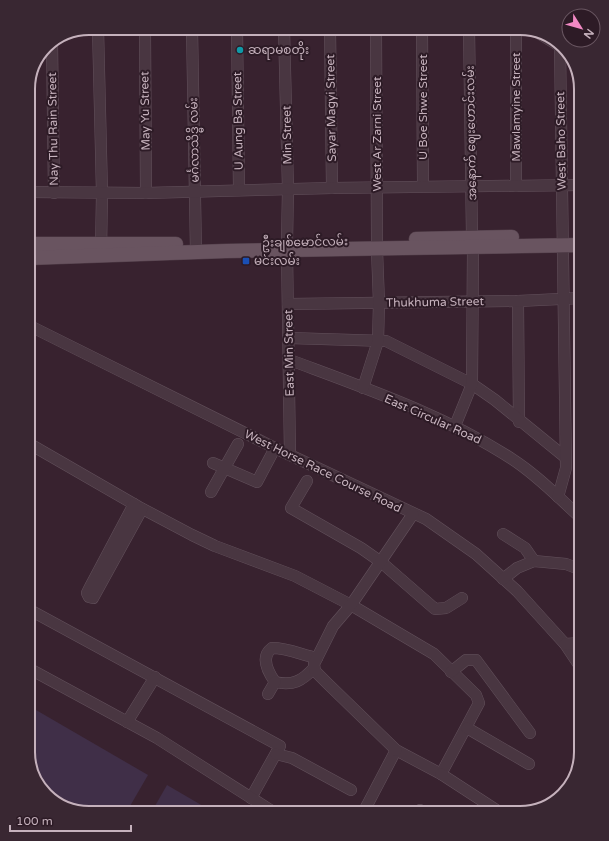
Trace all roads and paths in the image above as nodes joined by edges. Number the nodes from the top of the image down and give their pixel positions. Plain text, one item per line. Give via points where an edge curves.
1 (98, 35) edge
2 (145, 35) edge
3 (192, 35) edge
4 (237, 35) edge
5 (284, 35) edge
6 (330, 35) edge
7 (376, 35) edge
8 (422, 35) edge
9 (469, 35) edge
10 (516, 35) edge
11 (52, 50) edge
12 (561, 53) edge
13 (574, 185) edge
14 (424, 186) junction
15 (516, 186) junction
16 (562, 186) junction
17 (472, 187) junction
18 (332, 188) junction
19 (377, 188) junction
20 (288, 189) junction
21 (239, 190) junction
22 (195, 191) junction
23 (35, 192) edge
24 (54, 193) junction
25 (102, 193) junction
26 (146, 193) junction
27 (574, 237) edge
28 (562, 240) junction
29 (473, 243) junction
30 (574, 243) edge
31 (35, 245) edge
32 (377, 245) junction
33 (287, 247) junction
34 (196, 248) junction
35 (101, 251) junction
36 (35, 257) edge
37 (562, 298) junction
38 (574, 298) edge
39 (474, 301) junction
40 (518, 301) junction
41 (379, 303) junction
42 (288, 304) junction
43 (35, 328) edge
44 (289, 338) junction
45 (378, 341) junction
46 (290, 360) junction
47 (472, 384) junction
48 (363, 388) junction
49 (519, 422) junction
50 (455, 426) junction
51 (238, 444) dead end
52 (35, 447) edge
53 (275, 448) junction
54 (290, 455) junction
55 (565, 457) junction
56 (213, 463) dead end
57 (224, 469) junction
58 (307, 481) dead end
59 (211, 492) dead end
60 (558, 497) junction
61 (138, 506) junction
62 (574, 512) edge
63 (413, 514) junction
64 (503, 534) dead end
65 (534, 560) junction
66 (381, 562) junction
67 (574, 568) edge
68 (503, 579) junction
69 (462, 598) dead end
70 (351, 605) junction
71 (35, 613) edge
72 (574, 643) edge
73 (565, 644) junction
74 (574, 658) edge
75 (316, 663) junction
76 (35, 672) edge
77 (451, 672) junction
78 (154, 677) junction
79 (275, 682) junction
80 (268, 694) dead end
81 (128, 722) junction
82 (467, 728) junction
83 (530, 733) dead end
84 (396, 750) junction
85 (276, 754) junction
86 (529, 764) dead end
87 (441, 774) junction
88 (351, 790) dead end
89 (251, 798) junction
90 (264, 806) edge
91 (367, 806) edge
92 (490, 806) edge

1 - 25 street
2 - 26 street, May Yu Street
3 - 22 street, မင်္ဂလာသိဒ္ဓိ လမ်း
4 - 21 street, U Aung Ba Street
5 - 20 street, Min Street
6 - 18 street, Sayar Magyi Street
7 - 19 street, West Ar Zarni Street
8 - 14 street, U Boe Shwe Street
9 - 17 street, အနောက် ဈေးဟောင်းလမ်း
10 - 15 street, Mawlamyine Street
11 - 24 street, Nay Thu Rain Street
12 - 16 street, West Baho Street
13 - 16 street
14 - 17 street
14 - 19 street
15 - 16 street
15 - 17 street
16 - 28 street, West Baho Street
17 - 29 street, အနောက် ဈေးဟောင်းလမ်း
18 - 19 street
18 - 20 street
19 - 32 street, West Ar Zarni Street
20 - 21 street
20 - 33 street, Min Street
21 - 22 street
22 - 26 street
22 - 34 street, မင်္ဂလာသိဒ္ဓိ လမ်း
23 - 24 street
24 - 25 street
25 - 26 street
25 - 35 street
27 - 28 main road, ဦးချစ်မောင်လမ်း
28 - 29 main road, ဦးချစ်မောင်လမ်း
28 - 30 main road, ဦးချစ်မောင်လမ်း
28 - 37 street, West Baho Street
29 - 32 main road, ဦးချစ်မောင်လမ်း
29 - 39 street, အနောက် ဈေးဟောင်းလမ်း
31 - 35 main road, ဦးချစ်မောင်လမ်း
32 - 33 main road, ဦးချစ်မောင်လမ်း
32 - 41 street, West Ar Zarni Street
33 - 34 main road, ဦးချစ်မောင်လမ်း
33 - 42 street, East Min Street
34 - 35 main road, ဦးချစ်မောင်လမ်း
35 - 36 main road
37 - 38 street, Thukhuma Street
37 - 40 street, Thukhuma Street
37 - 55 street, West Baho Street
39 - 40 street, Thukhuma Street
39 - 41 street, Thukhuma Street
39 - 47 street, အနောက် ဈေးဟောင်းလမ်း
40 - 49 street
41 - 42 street, Thukhuma Street
41 - 45 street, West Ar Zarni Street
42 - 44 street, East Min Street
43 - 53 street, West Horse Race Course Road
44 - 45 street
44 - 46 street, East Min Street
45 - 47 street via 386,341
45 - 48 street, West Ar Zarni Street
46 - 48 street, East Circular Road
46 - 54 street, East Min Street
47 - 49 street via 495,400
47 - 50 street
48 - 50 street, East Circular Road
49 - 55 street
50 - 60 street, East Circular Road via 513,460
51 - 57 street
52 - 61 street
53 - 54 street, West Horse Race Course Road
53 - 57 street via 257,482
54 - 63 street, West Horse Race Course Road
55 - 60 street, West Baho Street via 566,468
56 - 57 street
57 - 59 street
58 - 66 street via 291,508
60 - 62 street, East Circular Road
61 - 61 street via 91,585 87,593 89,597 93,598
61 - 70 street via 215,546 295,576
63 - 66 street
63 - 68 street, West Horse Race Course Road via 426,519 476,554
64 - 65 street via 525,548
65 - 67 street via 566,564
65 - 68 street via 517,568
66 - 69 street via 435,609 446,608
66 - 70 street
68 - 73 street, West Horse Race Course Road
70 - 75 street via 333,626
70 - 77 street via 434,654
71 - 78 street
72 - 73 street
73 - 74 street, West Horse Race Course Road
75 - 79 street via 296,683 285,685
75 - 79 street via 286,649 272,648 266,656 266,667
75 - 84 street via 315,671 326,683
76 - 81 street
77 - 82 street via 476,695 479,703
77 - 83 street via 466,660 476,660
78 - 81 street
78 - 85 street via 280,746
79 - 80 street
81 - 89 street
82 - 86 street
82 - 87 street
84 - 87 street
84 - 91 street
85 - 88 street via 292,758
85 - 89 street
87 - 92 street
89 - 90 street

